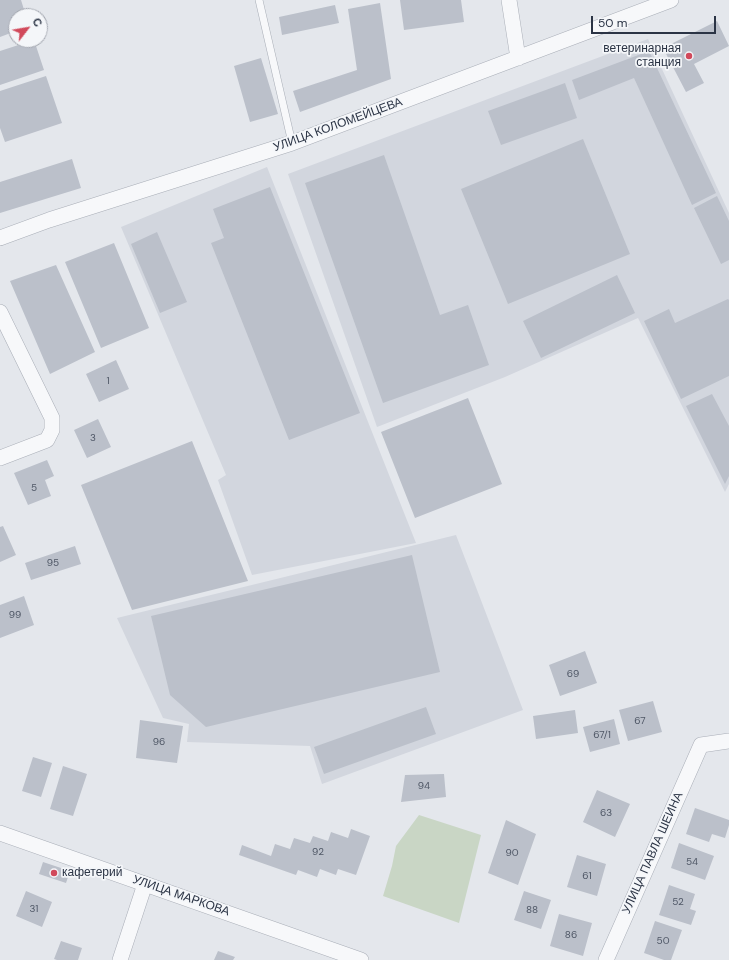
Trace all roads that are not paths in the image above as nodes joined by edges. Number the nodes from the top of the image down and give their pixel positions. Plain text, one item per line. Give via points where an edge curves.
1 (259, 0) edge
2 (509, 0) edge
3 (671, 0) edge
4 (518, 58) junction
5 (292, 143) junction
6 (0, 238) edge
7 (0, 312) edge
8 (0, 458) edge
9 (729, 742) edge
10 (0, 833) edge
11 (145, 884) junction
12 (120, 960) edge
13 (360, 960) edge
14 (606, 960) edge

1 - 5 lane
2 - 4 street
3 - 4 street, УЛИЦА КОЛОМЕЙЦЕВА
4 - 5 street, УЛИЦА КОЛОМЕЙЦЕВА
5 - 6 street, УЛИЦА КОЛОМЕЙЦЕВА
7 - 8 street via 52,418 52,430 47,440
9 - 14 street, УЛИЦА ПАВЛА ШЕИНА via 701,745
10 - 11 street, УЛИЦА МАРКОВА
11 - 12 street
11 - 13 street, УЛИЦА МАРКОВА

